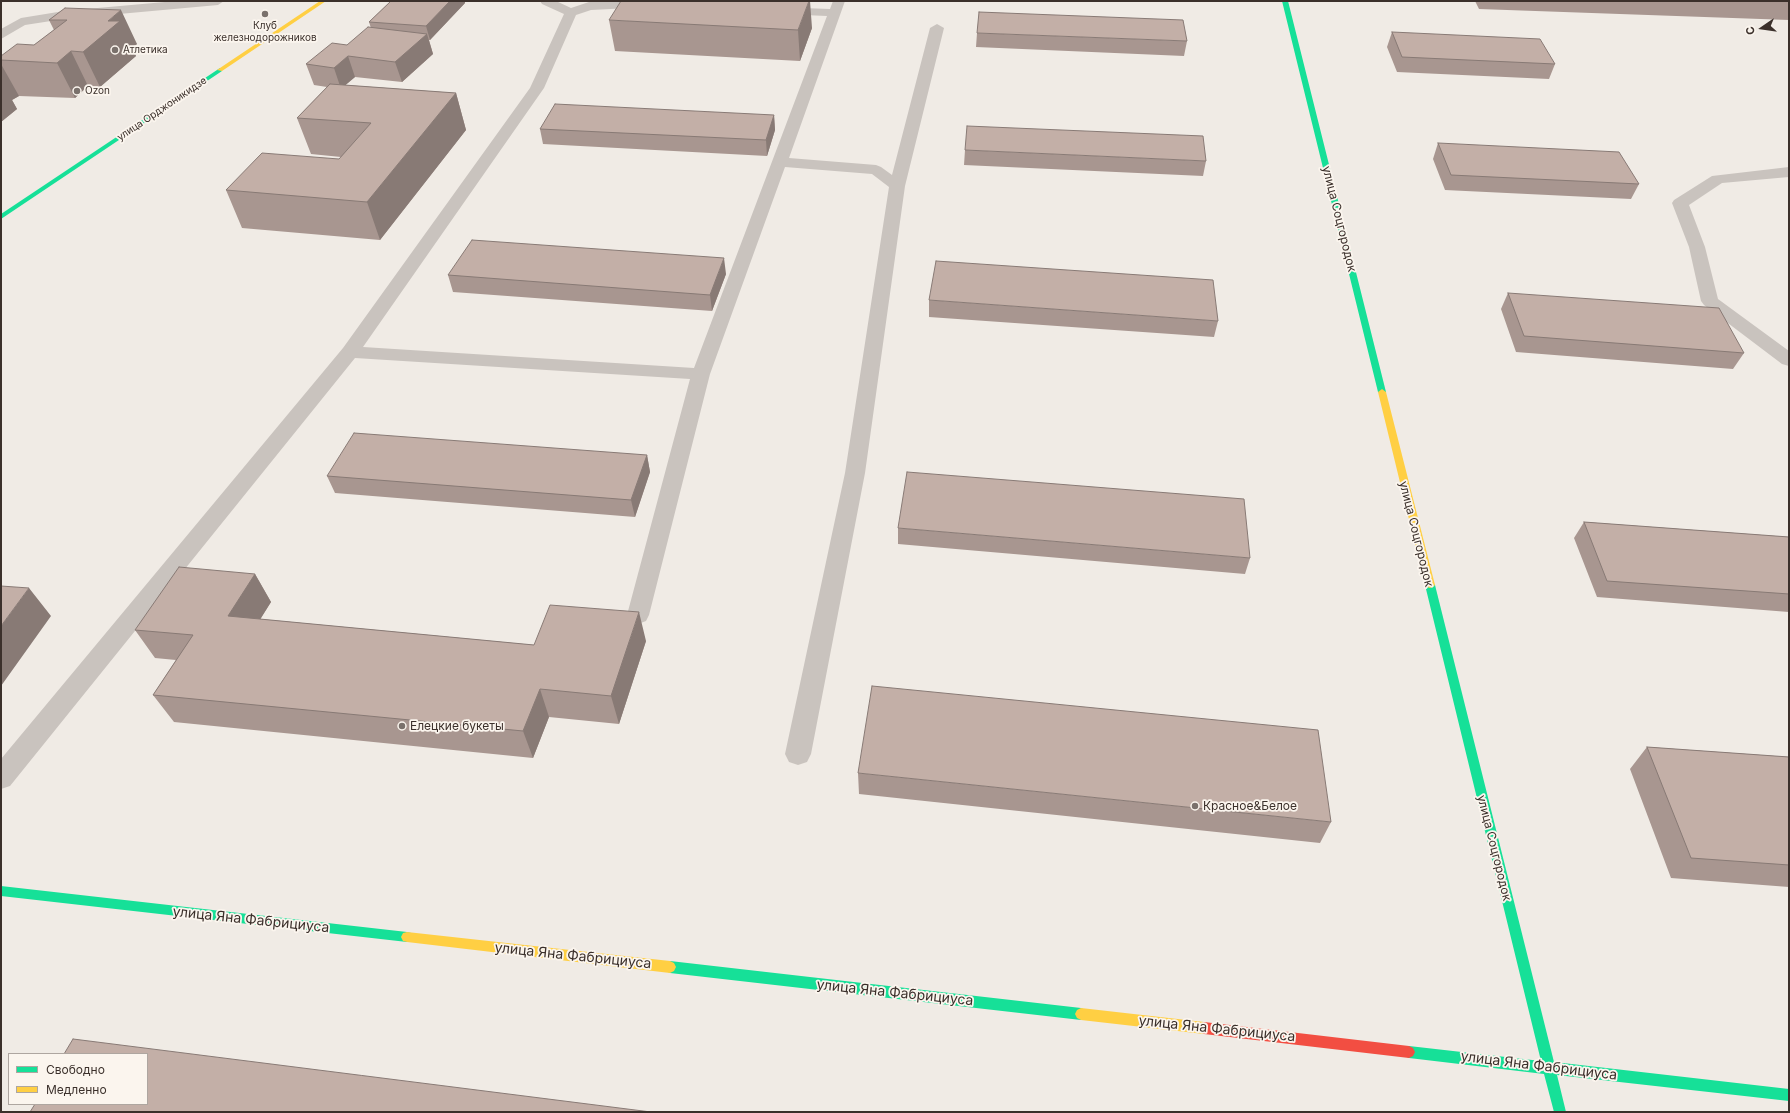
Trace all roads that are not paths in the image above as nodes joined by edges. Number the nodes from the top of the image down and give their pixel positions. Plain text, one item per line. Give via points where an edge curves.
1 (218, 1) edge
2 (323, 1) edge
3 (546, 1) edge
4 (1285, 1) edge
5 (663, 4) edge
6 (838, 7) edge
7 (765, 10) edge
8 (571, 13) junction
9 (936, 28) dead end
10 (1, 35) edge
11 (780, 162) junction
12 (1789, 172) edge
13 (897, 186) junction
14 (1, 217) edge
15 (350, 352) junction
16 (1789, 360) edge
17 (701, 374) junction
18 (638, 615) edge
19 (798, 754) dead end
20 (1, 778) edge
21 (1, 891) edge
22 (1548, 1067) junction
23 (1789, 1095) edge
24 (1560, 1112) edge

1 - 10 lane via 64,15 22,22
2 - 14 street, улица Орджоникидзе
3 - 8 lane
4 - 22 street, улица Соцгородок
5 - 8 lane via 590,6
6 - 7 lane
6 - 11 lane
8 - 15 lane via 538,88
9 - 13 lane
11 - 13 lane via 876,170
11 - 17 lane
12 - 16 lane via 1718,179 1680,203 1697,247 1710,301
13 - 19 lane via 855,473
15 - 17 lane
15 - 20 lane
17 - 18 lane
21 - 22 street, улица Яна Фабрициуса
22 - 23 street, улица Яна Фабрициуса
22 - 24 street, улица Соцгородок

